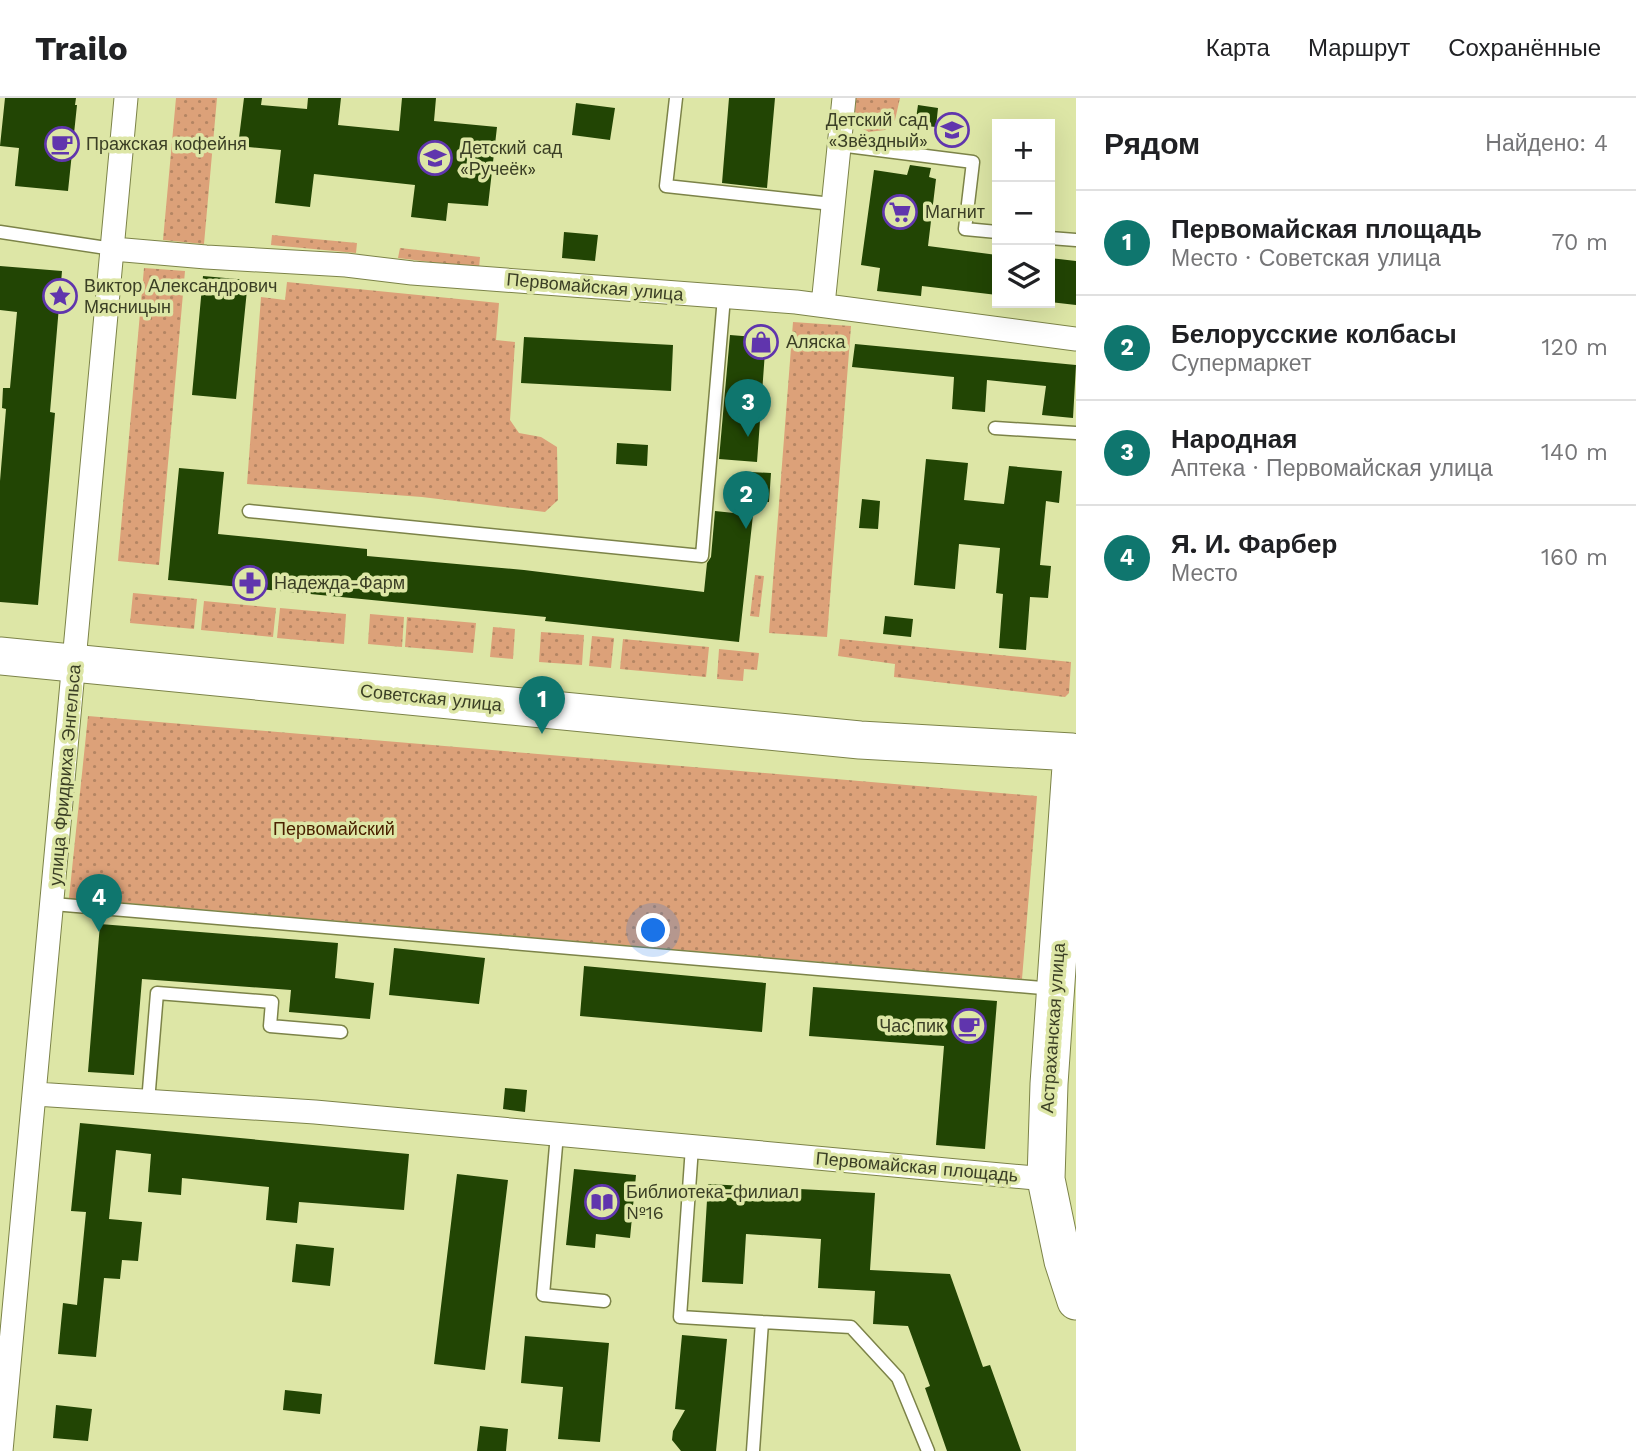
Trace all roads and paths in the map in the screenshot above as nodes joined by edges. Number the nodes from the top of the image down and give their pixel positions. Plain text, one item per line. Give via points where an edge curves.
1 (126, 98) edge
2 (676, 98) edge
3 (844, 98) edge
4 (839, 145) junction
5 (832, 204) junction
6 (0, 232) edge
7 (992, 232) edge
8 (1055, 238) edge
9 (1076, 240) edge
10 (113, 249) junction
11 (724, 297) junction
12 (823, 305) junction
13 (1076, 339) edge
14 (995, 428) dead end
15 (1076, 433) edge
16 (249, 511) dead end
17 (0, 656) edge
18 (75, 663) junction
19 (1074, 749) edge
20 (53, 904) junction
21 (1055, 989) junction
22 (341, 1032) dead end
23 (35, 1094) junction
24 (148, 1102) junction
25 (557, 1135) junction
26 (692, 1147) junction
27 (1046, 1178) junction
28 (1070, 1262) edge
29 (604, 1301) dead end
30 (1076, 1301) edge
31 (762, 1322) junction
32 (1, 1451) edge
33 (753, 1451) edge
34 (928, 1451) edge

1 - 10 street, улица Фридриха Энгельса
2 - 5 lane via 666,186
3 - 4 street
4 - 5 street
4 - 7 lane via 973,162 965,229
5 - 12 street
6 - 10 lane
8 - 9 lane
10 - 11 street, Первомайская улица
10 - 18 street, улица Фридриха Энгельса
11 - 12 street, Первомайская улица
11 - 16 lane via 702,556
12 - 13 street, Первомайская улица
14 - 15 lane
17 - 18 main road, Советская улица
18 - 19 main road, Советская улица via 860,740
18 - 20 street, улица Фридриха Энгельса
19 - 21 main road, Астраханская улица via 1062,953
20 - 21 lane
20 - 23 street, улица Фридриха Энгельса
21 - 27 main road, Астраханская улица
22 - 24 lane via 270,1026 272,1002 157,993
23 - 24 street, Первомайская площадь
23 - 32 street, улица Фридриха Энгельса
24 - 25 street, Первомайская площадь
25 - 26 street, Первомайская площадь
25 - 29 lane via 543,1295
26 - 27 street, Первомайская площадь
26 - 31 lane via 680,1317
27 - 28 main road, Астраханская улица
28 - 30 main road, Астраханская улица
31 - 33 lane
31 - 34 lane via 851,1327 898,1378

